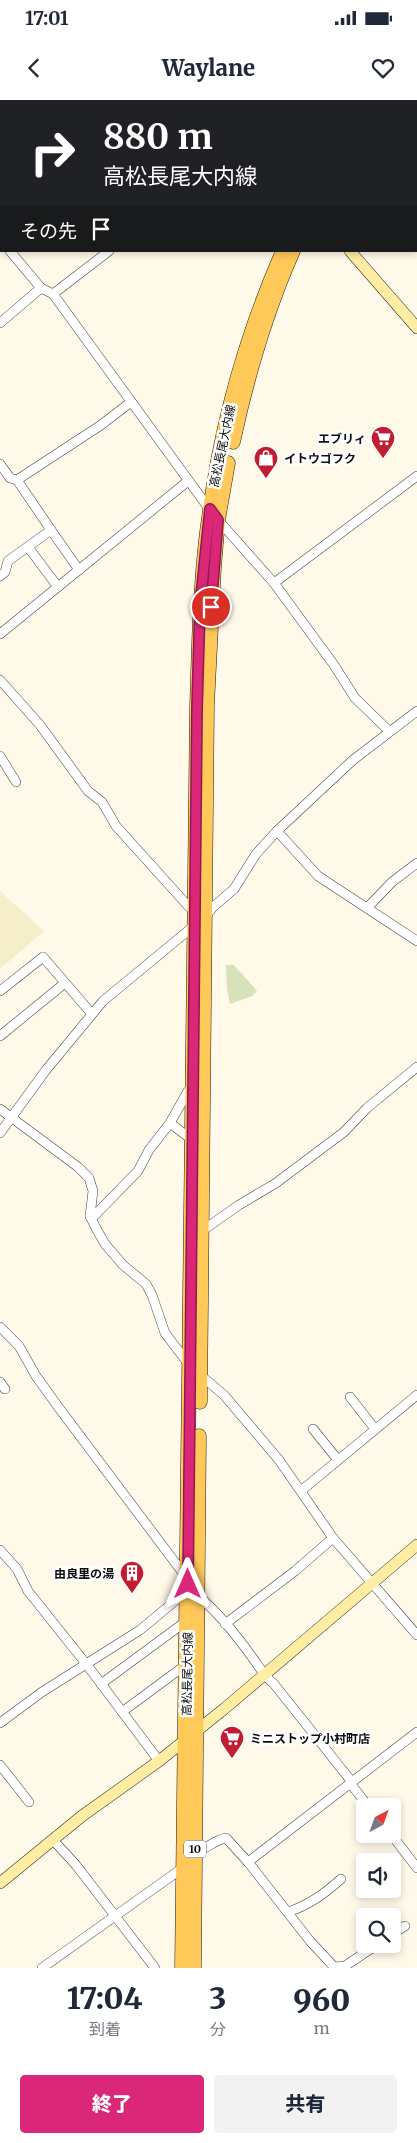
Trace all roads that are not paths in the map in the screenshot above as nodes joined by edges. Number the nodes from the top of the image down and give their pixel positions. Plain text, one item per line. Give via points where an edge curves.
1 (11, 252) edge
2 (107, 252) edge
3 (283, 252) edge
4 (293, 252) edge
5 (351, 252) edge
6 (41, 288) junction
7 (53, 294) junction
8 (0, 323) edge
9 (417, 328) edge
10 (131, 402) junction
11 (0, 464) edge
12 (417, 476) edge
13 (16, 480) junction
14 (188, 481) junction
15 (210, 509) junction
16 (218, 520) junction
17 (51, 530) junction
18 (28, 547) junction
19 (79, 570) junction
20 (0, 576) edge
21 (274, 583) junction
22 (58, 587) junction
23 (0, 634) edge
24 (0, 680) edge
25 (203, 684) junction
26 (417, 711) edge
27 (389, 730) junction
28 (0, 756) edge
29 (16, 782) dead end
30 (277, 831) junction
31 (417, 863) edge
32 (367, 908) junction
33 (199, 916) junction
34 (417, 941) edge
35 (65, 983) junction
36 (0, 991) edge
37 (92, 1014) junction
38 (0, 1036) edge
39 (417, 1068) edge
40 (194, 1091) junction
41 (0, 1109) edge
42 (11, 1119) junction
43 (170, 1123) junction
44 (0, 1133) edge
45 (193, 1138) junction
46 (90, 1216) junction
47 (197, 1235) junction
48 (0, 1327) edge
49 (195, 1370) junction
50 (417, 1395) edge
51 (350, 1397) dead end
52 (313, 1429) dead end
53 (375, 1429) junction
54 (338, 1460) junction
55 (302, 1490) junction
56 (333, 1538) junction
57 (417, 1545) edge
58 (0, 1550) edge
59 (371, 1583) junction
60 (191, 1588) junction
61 (225, 1624) junction
62 (181, 1625) dead end
63 (417, 1635) edge
64 (187, 1664) junction
65 (87, 1665) junction
66 (262, 1674) junction
67 (101, 1684) junction
68 (122, 1712) junction
69 (0, 1723) edge
70 (197, 1730) junction
71 (417, 1732) edge
72 (185, 1740) junction
73 (159, 1761) junction
74 (0, 1765) edge
75 (351, 1782) junction
76 (362, 1798) edge
77 (29, 1802) dead end
78 (53, 1840) junction
79 (397, 1843) edge
80 (189, 1852) junction
81 (248, 1862) junction
82 (184, 1867) junction
83 (417, 1868) edge
84 (342, 1879) dead end
85 (0, 1883) edge
86 (288, 1912) junction
87 (115, 1916) junction
88 (405, 1926) dead end
89 (401, 1928) edge
90 (364, 1953) edge
91 (42, 1968) edge
92 (155, 1968) edge
93 (182, 1968) edge
94 (194, 1968) edge
95 (335, 1968) edge

1 - 6 street
2 - 7 street
3 - 15 main road, 高松長尾大内線 / 10 via 265,293 232,400
4 - 16 main road, 高松長尾大内線 / 10 via 274,298 242,402
5 - 9 street
6 - 7 street
6 - 8 street
7 - 10 street
10 - 13 street
10 - 14 street
11 - 13 street via 10,478
12 - 21 street
13 - 17 street
14 - 15 street
14 - 19 street
15 - 16 street
15 - 25 main road, 高松長尾大内線 / 10 via 200,605
16 - 21 street
16 - 25 main road, 高松長尾大内線 / 10
17 - 18 street
17 - 19 street
18 - 20 street via 8,561 5,572
18 - 22 street
19 - 22 street
21 - 27 street via 355,698
22 - 23 street
24 - 33 street via 40,725 88,791 102,802 116,826
25 - 33 main road, 高松長尾大内線 / 10
26 - 27 street
27 - 30 street
28 - 29 street
30 - 32 street via 318,876
30 - 33 street via 256,854 234,889
31 - 32 street via 392,882
32 - 34 street
33 - 37 street
33 - 40 main road, 高松長尾大内線 / 10
33 - 47 main road, 高松長尾大内線 / 10
35 - 36 street via 43,957
35 - 37 street
35 - 38 street
37 - 42 street
39 - 47 street via 367,1108 344,1132 276,1183
40 - 43 street via 188,1091
40 - 45 main road, 高松長尾大内線 / 10
41 - 42 street
42 - 44 street
42 - 46 street via 33,1132 89,1178 93,1191
43 - 45 street
43 - 46 street via 138,1171 95,1215
45 - 47 main road, 高松長尾大内線 / 10
46 - 49 street via 105,1244 146,1284 165,1333
47 - 49 main road, 高松長尾大内線 / 10
48 - 60 street via 19,1346 36,1376
49 - 55 street via 224,1395
49 - 60 main road, 高松長尾大内線 / 10
49 - 60 main road, 高松長尾大内線 / 10
50 - 53 street
51 - 53 street
52 - 54 street
53 - 54 street
54 - 55 street
55 - 56 street
56 - 59 street
56 - 61 street via 295,1572
57 - 59 street
58 - 65 street
59 - 63 street
59 - 66 street
60 - 61 street
60 - 64 main road, 高松長尾大内線 / 10
60 - 65 street via 140,1630
60 - 70 main road, 高松長尾大内線 / 10
61 - 66 street via 253,1657
62 - 67 street
64 - 68 street
64 - 72 main road, 高松長尾大内線 / 10
65 - 67 street
65 - 69 street
66 - 70 street
66 - 75 street via 274,1684
67 - 68 street
68 - 73 street
70 - 72 street
70 - 80 main road, 高松長尾大内線 / 10
71 - 75 street
72 - 73 street
72 - 80 main road, 高松長尾大内線 / 10
73 - 78 street
74 - 77 street
75 - 76 street
75 - 81 street
78 - 85 street
78 - 87 street
79 - 83 street
80 - 81 street via 202,1851 217,1839 226,1838
80 - 82 main road, 高松長尾大内線 / 10
80 - 94 main road, 高松長尾大内線 / 10
81 - 86 street
82 - 87 street
82 - 93 main road, 高松長尾大内線 / 10
84 - 86 street via 318,1899
86 - 95 street
87 - 91 street
87 - 92 street
88 - 89 street
90 - 95 street via 345,1966

